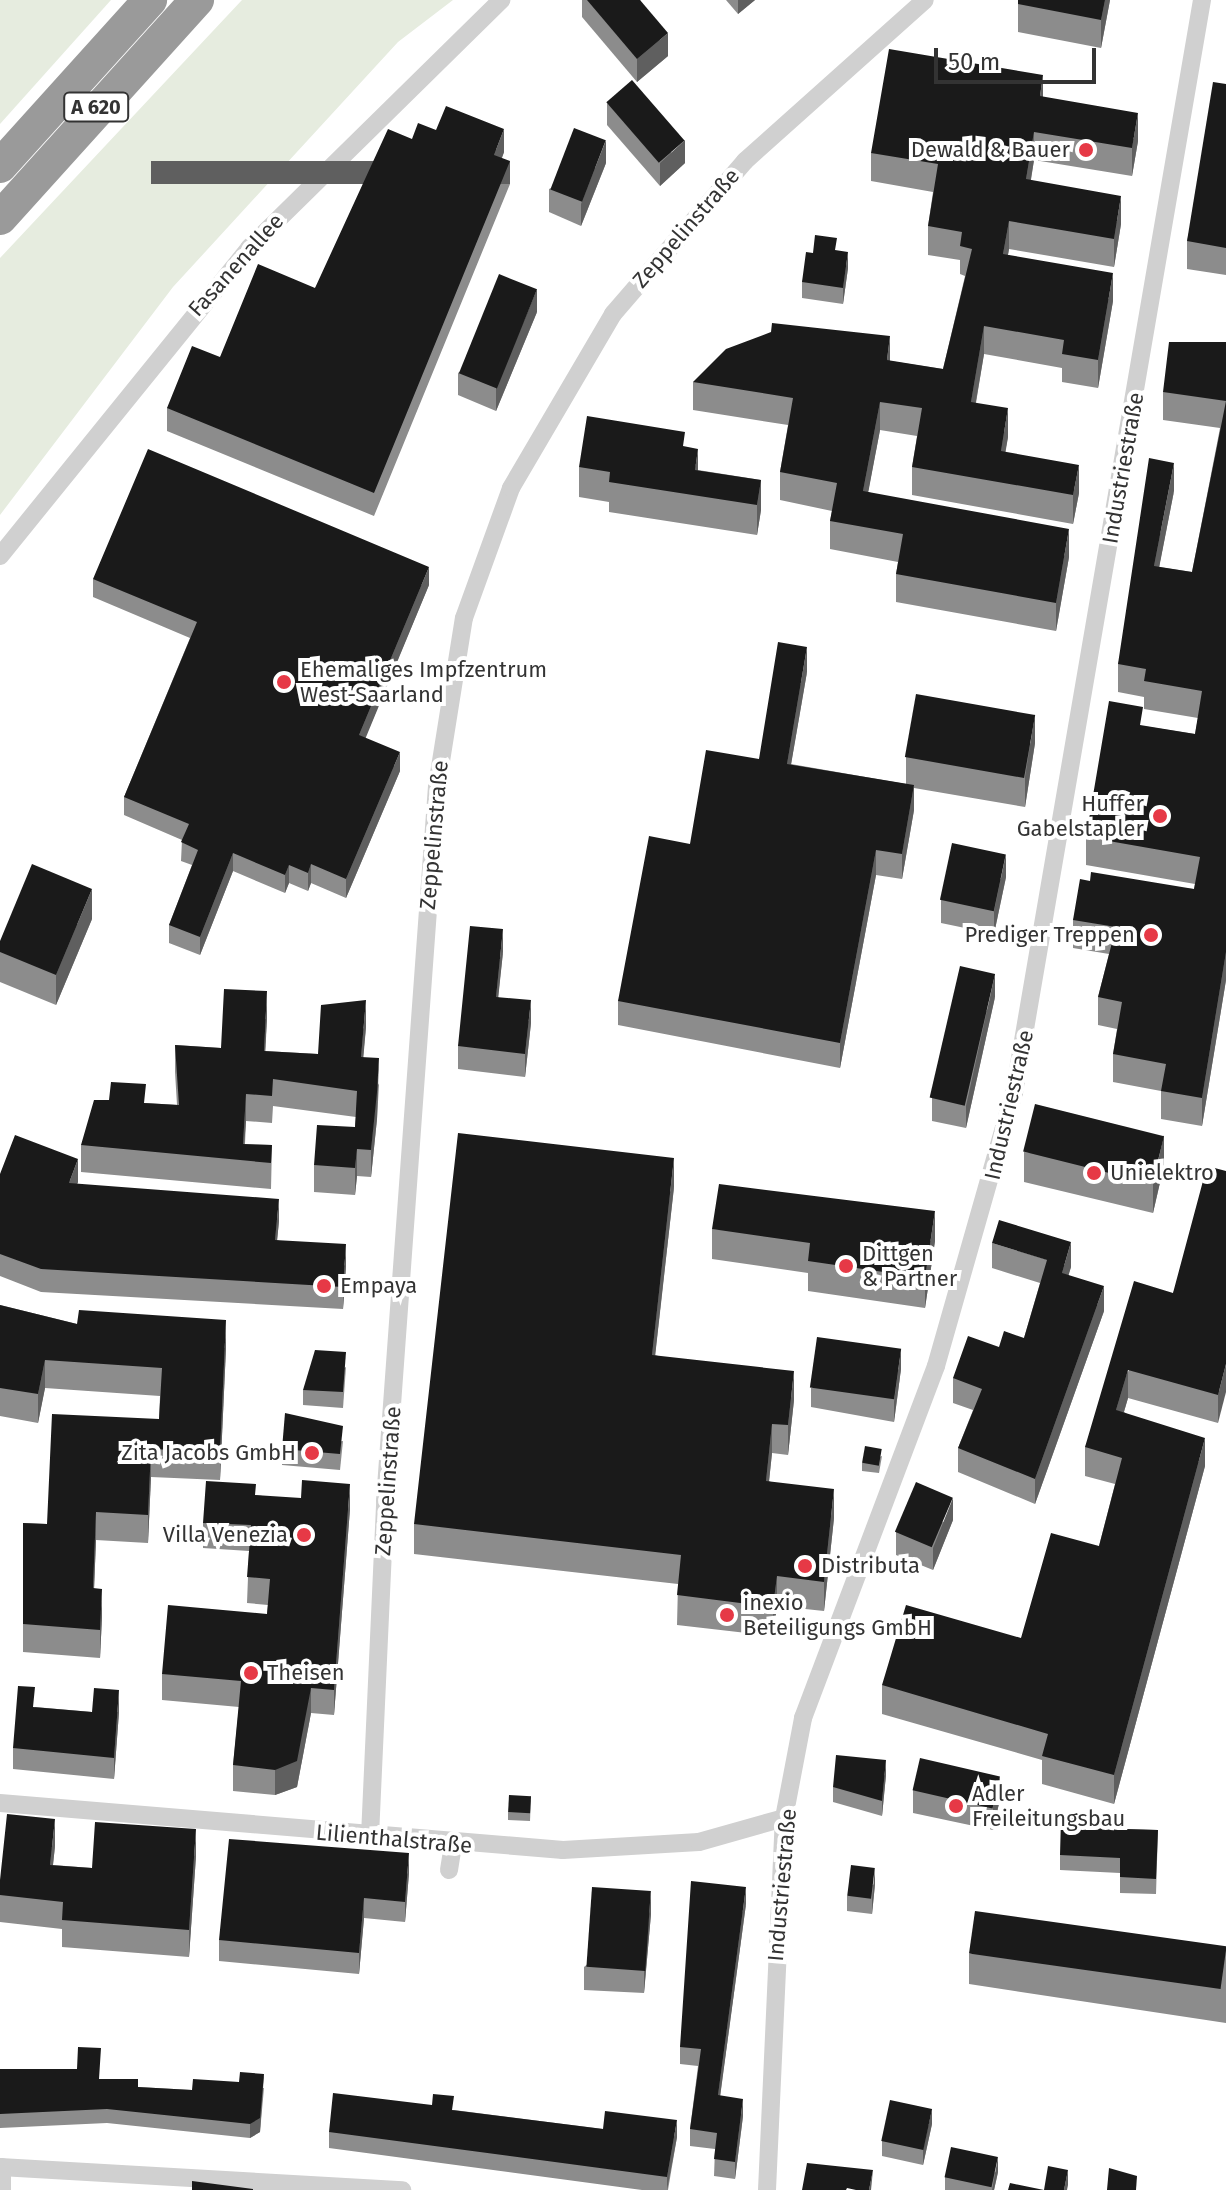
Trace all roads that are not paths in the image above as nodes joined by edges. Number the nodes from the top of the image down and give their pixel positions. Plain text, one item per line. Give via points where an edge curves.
1 (150, 0) edge
2 (197, 0) edge
3 (501, 0) edge
4 (925, 0) edge
5 (1202, 0) edge
6 (0, 166) edge
7 (0, 218) edge
8 (0, 556) edge
9 (0, 1803) edge
10 (784, 1818) junction
11 (370, 1836) junction
12 (453, 1845) junction
13 (449, 1870) dead end
14 (1, 2167) edge
15 (278, 2184) edge
16 (2, 2190) edge
17 (402, 2190) edge
18 (767, 2190) edge

1 - 6 highway, A 620
2 - 7 highway, A 620
3 - 8 street, Fasanenallee via 249,248
4 - 11 street, Zeppelinstraße via 745,161 613,314 511,488 464,618 447,703 426,921
5 - 10 street, Industriestraße via 1014,1093 936,1366 812,1690
9 - 11 street, Lilienthalstraße
10 - 12 street, Lilienthalstraße via 762,1829 648,1847
10 - 18 street, Industriestraße
11 - 12 street, Lilienthalstraße
12 - 13 street
14 - 15 street
14 - 16 street
15 - 17 street

